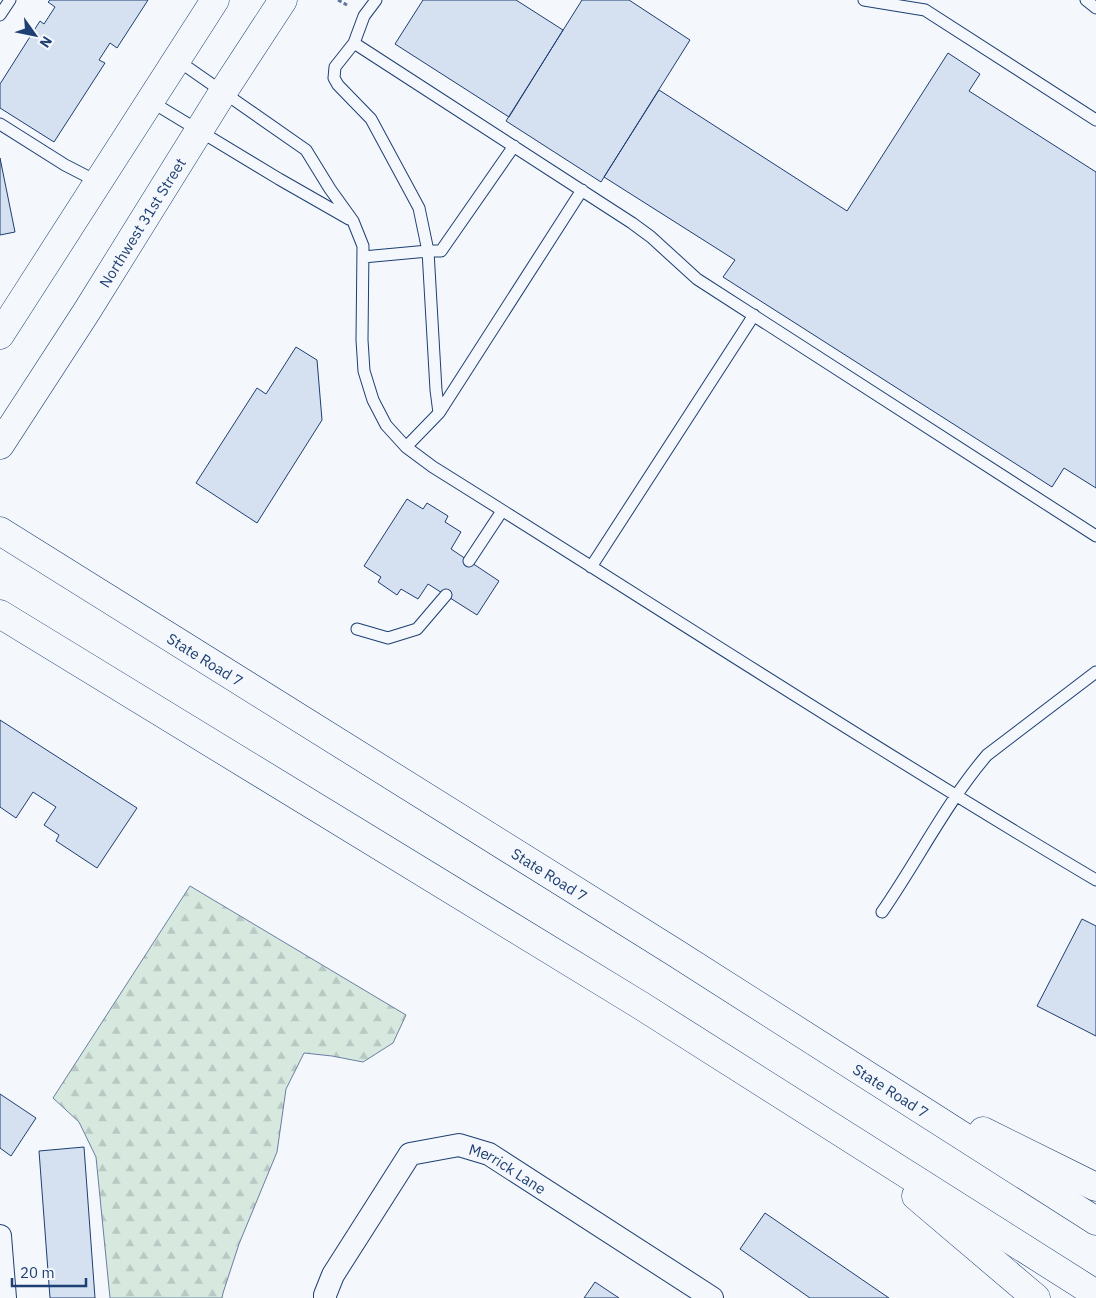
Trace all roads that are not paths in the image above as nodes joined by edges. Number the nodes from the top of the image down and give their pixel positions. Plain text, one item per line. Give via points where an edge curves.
1 (10, 0) edge
2 (215, 0) edge
3 (284, 0) edge
4 (376, 0) edge
5 (864, 0) edge
6 (1086, 0) edge
7 (1096, 8) edge
8 (0, 15) edge
9 (354, 43) junction
10 (177, 60) junction
11 (223, 92) junction
12 (150, 101) junction
13 (1096, 120) edge
14 (0, 124) edge
15 (199, 131) junction
16 (514, 146) junction
17 (98, 182) junction
18 (582, 190) junction
19 (353, 221) junction
20 (428, 251) junction
21 (363, 257) junction
22 (754, 315) junction
23 (0, 335) edge
24 (439, 413) junction
25 (0, 445) edge
26 (406, 446) junction
27 (502, 511) junction
28 (0, 531) edge
29 (1096, 536) edge
30 (469, 561) dead end
31 (591, 567) junction
32 (446, 595) dead end
33 (0, 614) edge
34 (357, 629) dead end
35 (1096, 672) edge
36 (955, 796) junction
37 (1096, 880) edge
38 (882, 912) dead end
39 (854, 1067) junction
40 (836, 1128) junction
41 (1096, 1187) edge
42 (1096, 1221) edge
43 (0, 1236) edge
44 (1096, 1294) edge
45 (5, 1298) edge
46 (325, 1298) edge
47 (712, 1298) edge
48 (1036, 1298) edge

1 - 8 lane
2 - 10 main road
3 - 11 main road, Northwest 31st Street
4 - 9 lane via 364,16
5 - 13 lane via 925,10
6 - 7 lane
9 - 16 lane
9 - 20 lane via 335,67 334,78 371,119 419,208
10 - 11 lane
10 - 12 main road
11 - 15 main road, Northwest 31st Street
11 - 19 lane via 306,150
12 - 15 lane
12 - 17 main road
14 - 17 lane
15 - 19 lane
15 - 25 main road, Northwest 31st Street
16 - 18 lane
16 - 20 lane via 441,251
17 - 23 main road
18 - 22 lane via 632,222 697,279
18 - 24 lane
19 - 21 lane via 363,246
20 - 21 lane
20 - 24 lane
21 - 26 lane via 364,371 373,400 386,425
22 - 29 lane
22 - 31 lane
24 - 26 lane
26 - 27 lane via 434,468
27 - 30 lane
27 - 31 lane
28 - 39 main road, State Road 7
31 - 36 lane
32 - 34 lane via 417,629 388,638
33 - 40 main road via 632,999
35 - 36 lane via 987,755
36 - 37 lane
36 - 38 lane
39 - 41 main road
39 - 42 main road, State Road 7
40 - 44 main road
40 - 48 main road
43 - 45 street
46 - 47 street, Merrick Lane via 333,1275 410,1154 459,1145 489,1154

